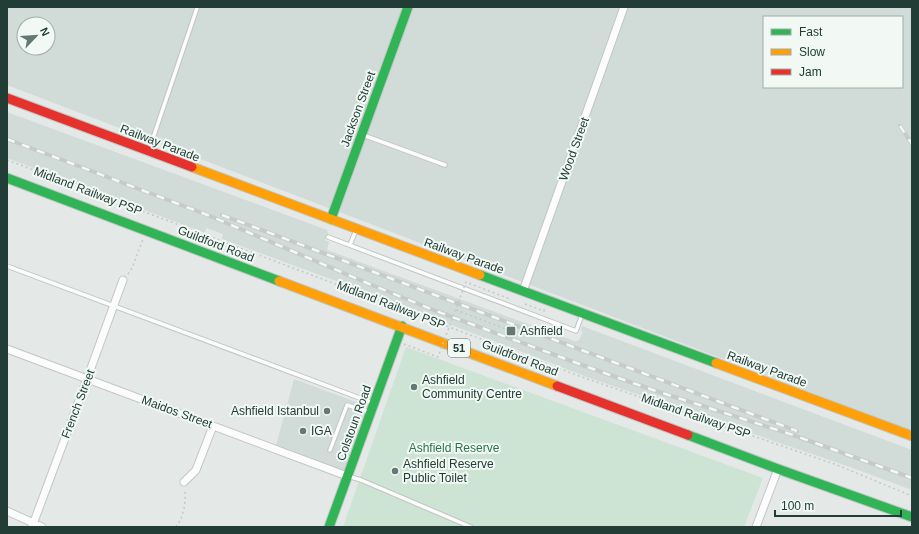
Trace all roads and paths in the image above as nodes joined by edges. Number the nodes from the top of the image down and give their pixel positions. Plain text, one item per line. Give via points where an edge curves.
1 (408, 7) edge
2 (624, 7) edge
3 (197, 8) dead end
4 (7, 98) edge
5 (362, 134) junction
6 (149, 152) junction
7 (7, 160) edge
8 (445, 165) dead end
9 (7, 178) edge
10 (331, 219) junction
11 (357, 229) junction
12 (146, 230) junction
13 (328, 237) dead end
14 (350, 246) junction
15 (7, 266) edge
16 (123, 280) joint
17 (523, 291) junction
18 (510, 299) dead end
19 (524, 304) dead end
20 (114, 307) junction
21 (456, 310) junction
22 (544, 311) dead end
23 (583, 313) junction
24 (402, 326) junction
25 (511, 331) dead end
26 (404, 344) dead end
27 (7, 349) edge
28 (87, 379) junction
29 (374, 403) junction
30 (370, 413) junction
31 (213, 426) junction
32 (912, 436) edge
33 (330, 450) dead end
34 (778, 469) junction
35 (347, 476) junction
36 (184, 482) joint
37 (912, 496) edge
38 (7, 511) edge
39 (912, 517) edge
40 (32, 525) edge
41 (42, 527) edge
42 (176, 527) edge
43 (328, 527) edge
44 (471, 527) edge
45 (756, 527) edge

1 - 5 main road, Jackson Street
2 - 17 street, Wood Street
3 - 6 lane
4 - 6 main road, Railway Parade
5 - 8 lane
5 - 10 main road, Jackson Street
6 - 10 main road, Railway Parade
7 - 37 path, Midland Railway PSP via 579,376 837,465
9 - 12 main road, Guildford Road / 51
10 - 11 main road, Railway Parade
11 - 14 lane
11 - 17 main road, Railway Parade
12 - 16 path via 132,268
12 - 24 main road, Guildford Road / 51
13 - 14 lane
14 - 23 lane via 576,331
15 - 20 lane
16 - 20 street, French Street
17 - 23 main road, Railway Parade
18 - 21 path, bridge via 466,282
19 - 22 path
20 - 28 street, French Street
20 - 29 lane
21 - 25 path
21 - 26 path, bridge via 438,357
23 - 32 main road, Railway Parade
24 - 29 main road, Colstoun Road
24 - 34 main road, Guildford Road / 51
27 - 28 street, Maidos Street
28 - 31 street, Maidos Street
28 - 40 street, French Street
29 - 30 main road, Colstoun Road
30 - 33 lane via 347,405
30 - 35 main road, Colstoun Road
31 - 35 street, Maidos Street
31 - 36 street via 196,470
34 - 39 main road, Guildford Road / 51
34 - 45 street
35 - 43 main road, Colstoun Road
35 - 44 lane
36 - 42 path via 186,498
38 - 40 street
40 - 41 street

